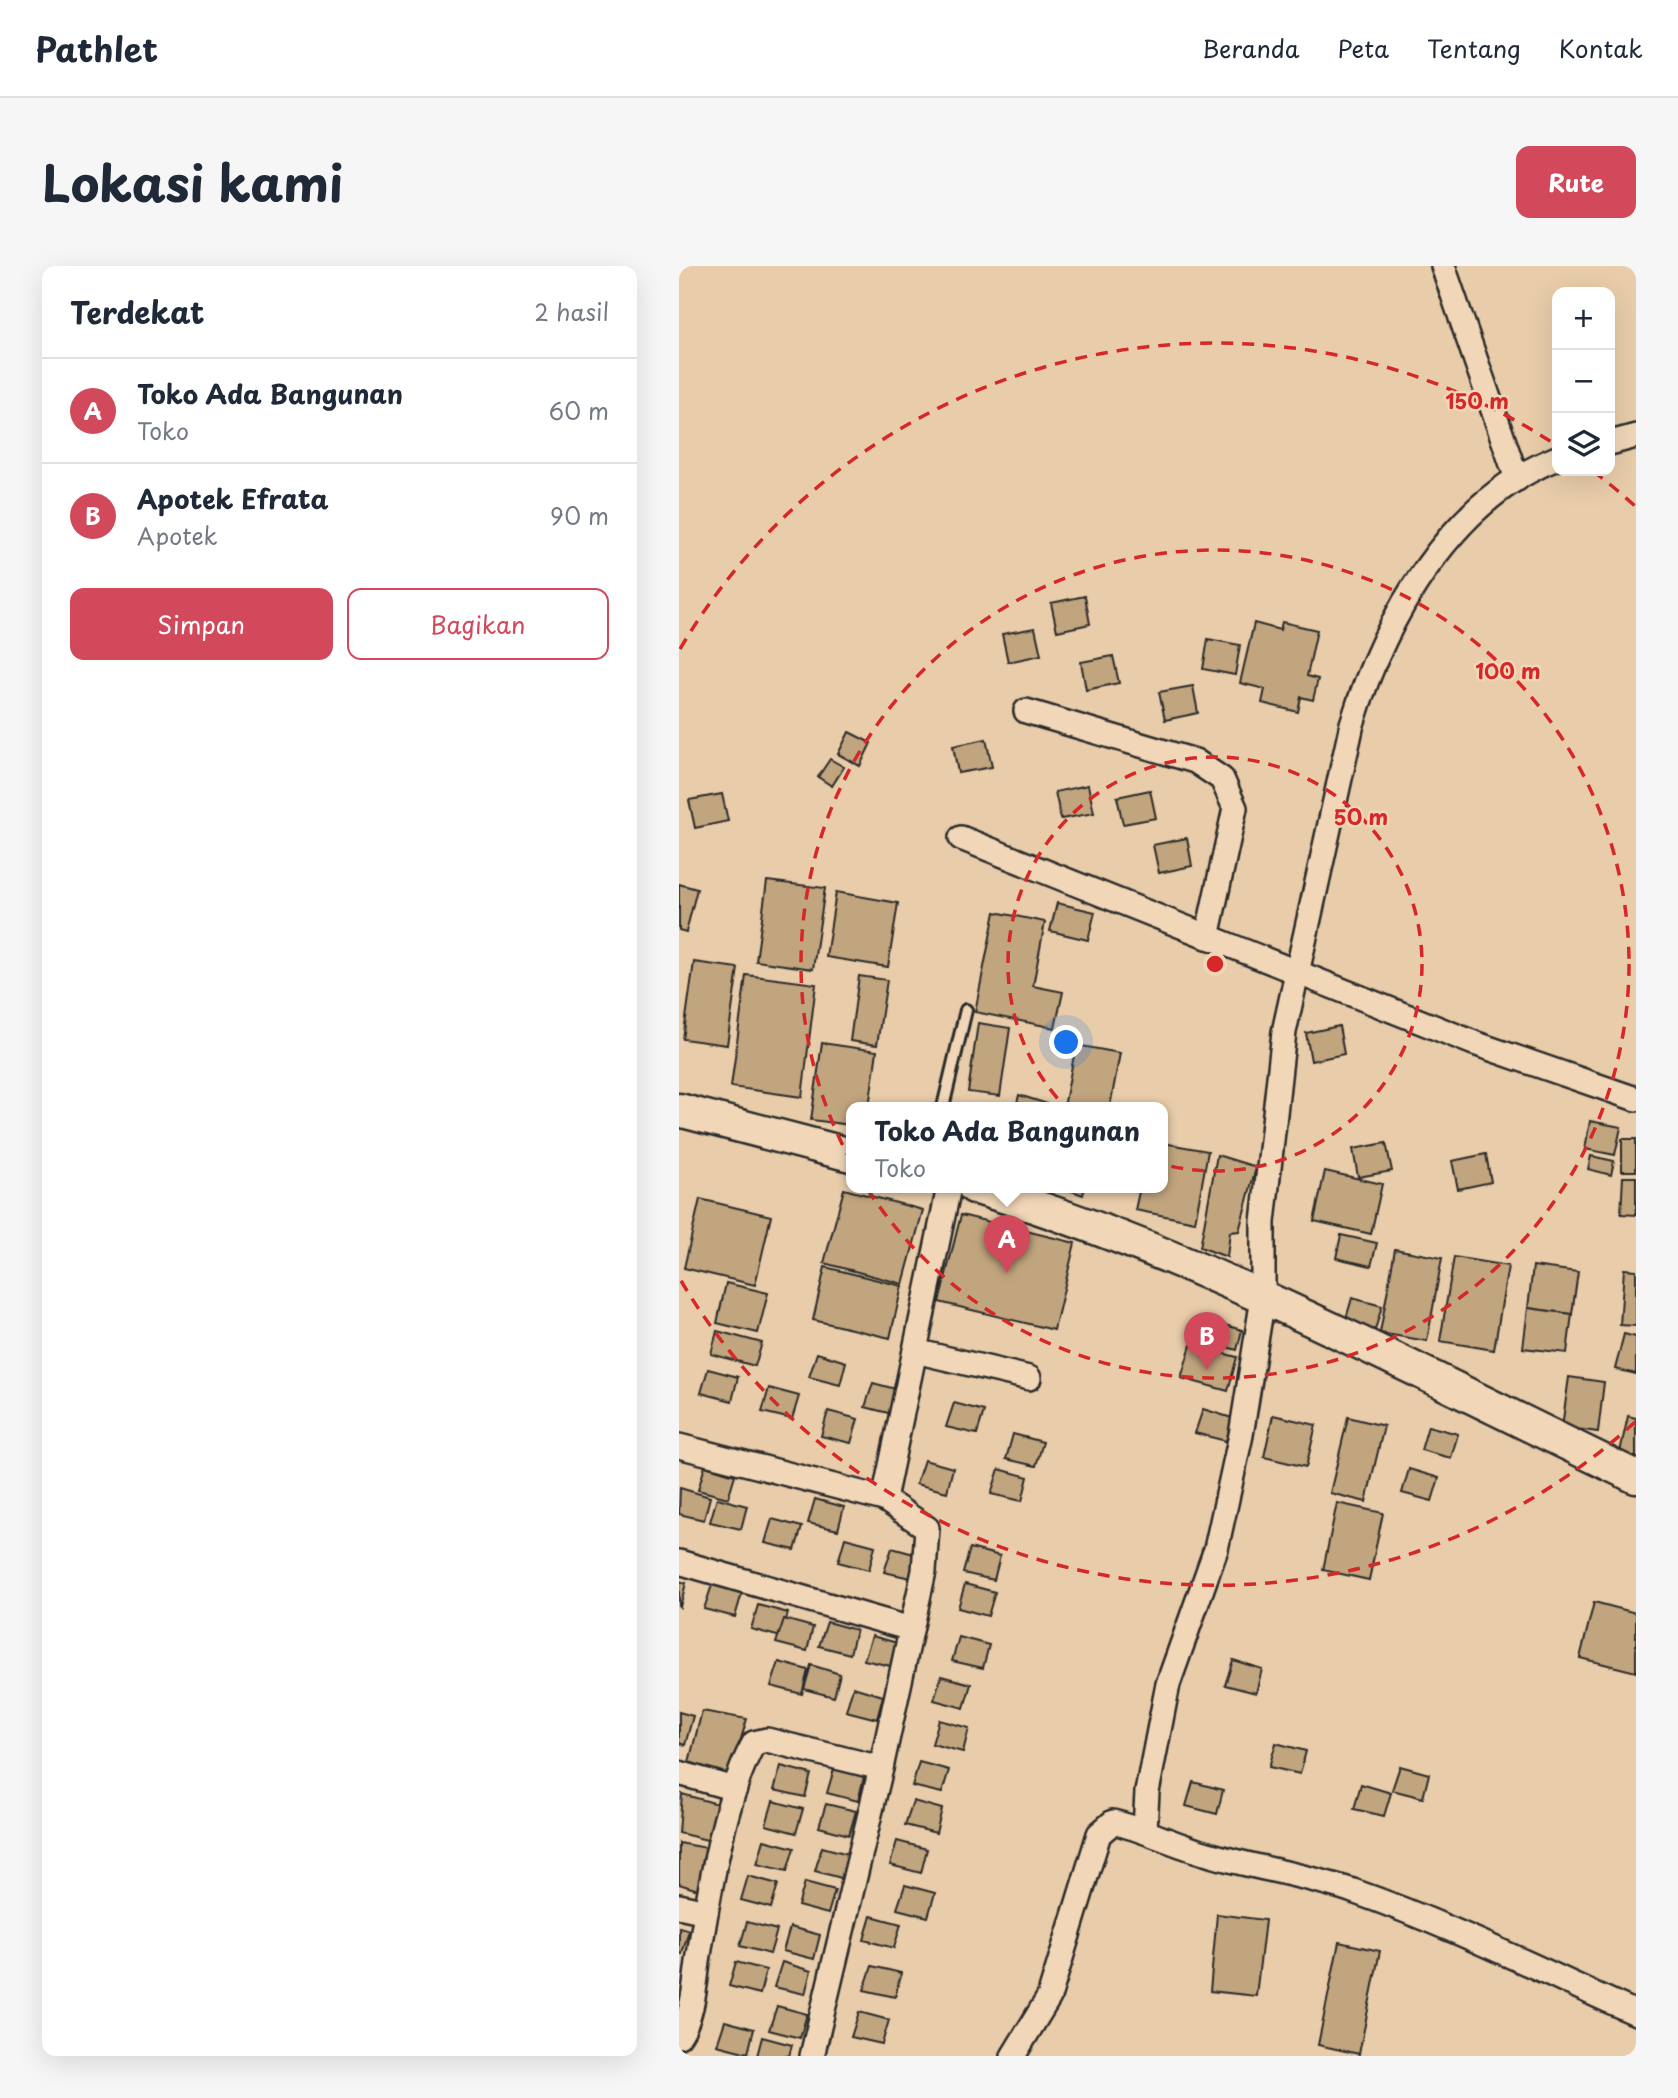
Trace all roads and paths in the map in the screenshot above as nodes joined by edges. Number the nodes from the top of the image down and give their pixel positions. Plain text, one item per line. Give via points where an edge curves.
1 (1443, 266) edge
2 (1636, 436) edge
3 (1615, 442) edge
4 (1552, 460) edge
5 (1517, 479) junction
6 (1026, 711) dead end
7 (961, 838) dead end
8 (1207, 937) junction
9 (1297, 974) junction
10 (966, 1010) dead end
11 (1636, 1099) edge
12 (944, 1102) edge
13 (679, 1110) edge
14 (846, 1154) edge
15 (948, 1193) edge
16 (993, 1193) edge
17 (1263, 1298) junction
18 (915, 1351) junction
19 (1029, 1378) dead end
20 (679, 1446) edge
21 (1636, 1477) edge
22 (884, 1499) junction
23 (679, 1562) edge
24 (911, 1629) junction
25 (881, 1768) junction
26 (679, 1773) edge
27 (735, 1789) junction
28 (1145, 1830) junction
29 (679, 1906) edge
30 (706, 1912) junction
31 (1636, 2013) edge
32 (679, 2036) edge
33 (812, 2056) edge
34 (1013, 2056) edge

1 - 5 street
2 - 3 street
4 - 5 street
5 - 9 street via 1454,534 1386,634 1352,724
6 - 8 street via 1195,761 1223,779 1235,807
7 - 8 street
8 - 9 street
9 - 11 street via 1474,1043
9 - 17 street via 1284,1032 1269,1161
10 - 12 lane
13 - 14 main road
15 - 18 street
16 - 17 main road via 1099,1227
17 - 21 main road
17 - 28 street via 1241,1435 1216,1549 1168,1684 1157,1732
18 - 19 street
18 - 22 street
20 - 22 street
22 - 24 street via 927,1528 924,1571
23 - 24 street
24 - 25 street
25 - 27 street via 760,1741 752,1746
25 - 33 street
26 - 27 street
27 - 30 street
28 - 31 street via 1165,1842 1349,1889 1438,1922
28 - 34 street via 1113,1822 1100,1835 1049,1997
29 - 30 street
30 - 32 street via 688,2017

